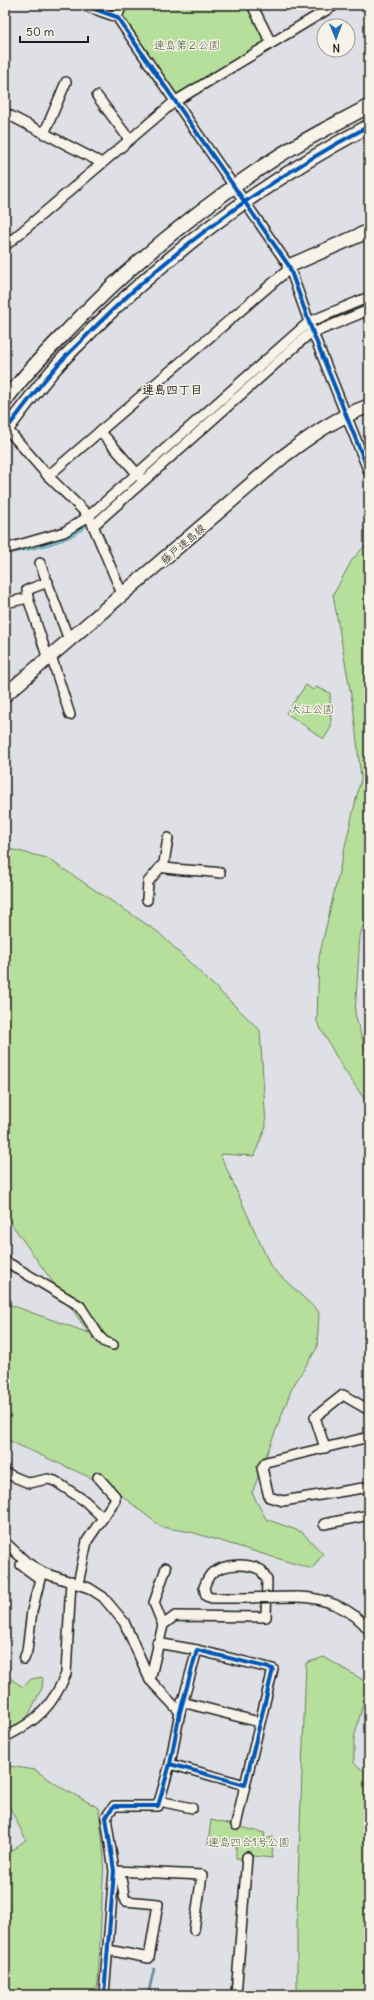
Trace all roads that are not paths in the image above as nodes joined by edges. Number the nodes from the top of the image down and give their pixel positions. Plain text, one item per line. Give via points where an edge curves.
1 (83, 5) edge
2 (122, 5) edge
3 (252, 5) edge
4 (335, 5) edge
5 (116, 17) junction
6 (271, 43) junction
7 (66, 82) dead end
8 (97, 96) dead end
9 (174, 102) junction
10 (369, 106) edge
11 (5, 113) edge
12 (369, 126) edge
13 (44, 134) junction
14 (130, 140) junction
15 (102, 163) junction
16 (234, 187) junction
17 (243, 202) junction
18 (369, 231) edge
19 (5, 246) edge
20 (289, 268) junction
21 (369, 297) edge
22 (369, 310) edge
23 (309, 322) junction
24 (313, 333) junction
25 (5, 401) edge
26 (369, 406) edge
27 (345, 414) junction
28 (5, 429) edge
29 (100, 431) junction
30 (369, 472) edge
31 (48, 476) junction
32 (140, 477) junction
33 (91, 521) junction
34 (5, 549) edge
35 (40, 563) dead end
36 (48, 582) junction
37 (123, 596) junction
38 (28, 598) junction
39 (10, 602) dead end
40 (69, 640) junction
41 (49, 657) junction
42 (5, 695) edge
43 (70, 715) dead end
44 (168, 838) dead end
45 (160, 867) junction
46 (220, 873) dead end
47 (147, 900) dead end
48 (5, 1261) edge
49 (114, 1345) dead end
50 (369, 1410) edge
51 (369, 1437) edge
52 (325, 1448) junction
53 (5, 1473) edge
54 (98, 1477) dead end
55 (369, 1487) edge
56 (369, 1515) edge
57 (103, 1518) junction
58 (324, 1524) dead end
59 (5, 1542) edge
60 (17, 1553) junction
61 (166, 1568) dead end
62 (75, 1582) junction
63 (163, 1625) junction
64 (369, 1630) edge
65 (158, 1643) junction
66 (197, 1650) junction
67 (24, 1659) dead end
68 (150, 1680) junction
69 (182, 1702) junction
70 (180, 1712) junction
71 (259, 1722) junction
72 (5, 1737) edge
73 (170, 1764) junction
74 (245, 1785) junction
75 (159, 1801) junction
76 (192, 1808) dead end
77 (236, 1825) dead end
78 (247, 1857) dead end
79 (117, 1872) junction
80 (194, 1930) dead end
81 (108, 1950) junction
82 (104, 1995) edge
83 (236, 1995) edge

1 - 5 street
2 - 5 street
3 - 6 street
4 - 6 street
5 - 9 street
6 - 9 street
7 - 13 street
8 - 14 street
9 - 14 street
9 - 16 street
10 - 16 street via 272,160
11 - 13 street
12 - 17 street
13 - 15 street
14 - 15 street
15 - 19 street
16 - 17 street
16 - 25 street via 160,242 105,292 48,350
17 - 20 street
17 - 28 street via 174,254 138,286 57,365
18 - 20 street
20 - 23 street
20 - 29 street
21 - 23 street
22 - 24 street
23 - 24 street
23 - 32 street
24 - 27 street
24 - 32 street
26 - 27 street, 藤戸連島線
27 - 30 street
27 - 37 street, 藤戸連島線 via 285,455
28 - 31 street
29 - 31 street
29 - 32 street
31 - 33 street
32 - 33 street
33 - 34 street via 64,532
33 - 37 street
35 - 36 street
36 - 38 street via 27,590
36 - 40 street
37 - 40 street, 藤戸連島線
38 - 39 street
38 - 41 street
40 - 41 street, 藤戸連島線
41 - 42 street, 藤戸連島線
41 - 43 street
44 - 45 street via 166,857
45 - 46 street via 178,871
45 - 47 street via 148,882
48 - 49 street via 80,1306 99,1336 105,1342
50 - 52 street via 343,1395 315,1417
51 - 52 street
52 - 55 street via 266,1462 262,1468 269,1497 284,1501
53 - 57 street via 29,1483 48,1479 54,1481 84,1501
54 - 57 street via 115,1496 113,1505
56 - 58 street
57 - 62 street via 87,1541
59 - 60 street
60 - 62 street via 44,1573
60 - 67 street via 19,1563 40,1579 32,1611 28,1651
61 - 63 street via 154,1604
62 - 68 street via 103,1597 115,1610 124,1622
62 - 72 street via 66,1674 45,1711
63 - 64 street, bridge via 175,1616 266,1617 267,1580 265,1574 254,1566 245,1565 224,1567 212,1574 204,1587 204,1594 212,1598 242,1598 297,1597 318,1599 347,1611
63 - 65 street
65 - 66 street
65 - 68 street
66 - 69 street
66 - 71 street via 273,1668
68 - 70 street
69 - 70 street
69 - 71 street
70 - 73 street
71 - 74 street
73 - 74 street
73 - 75 street
74 - 77 street
75 - 76 street
75 - 79 street via 158,1806 114,1806 106,1817
78 - 83 street
79 - 80 street via 202,1875
79 - 81 street
79 - 81 street via 125,1901 158,1904 149,1958
81 - 82 street

